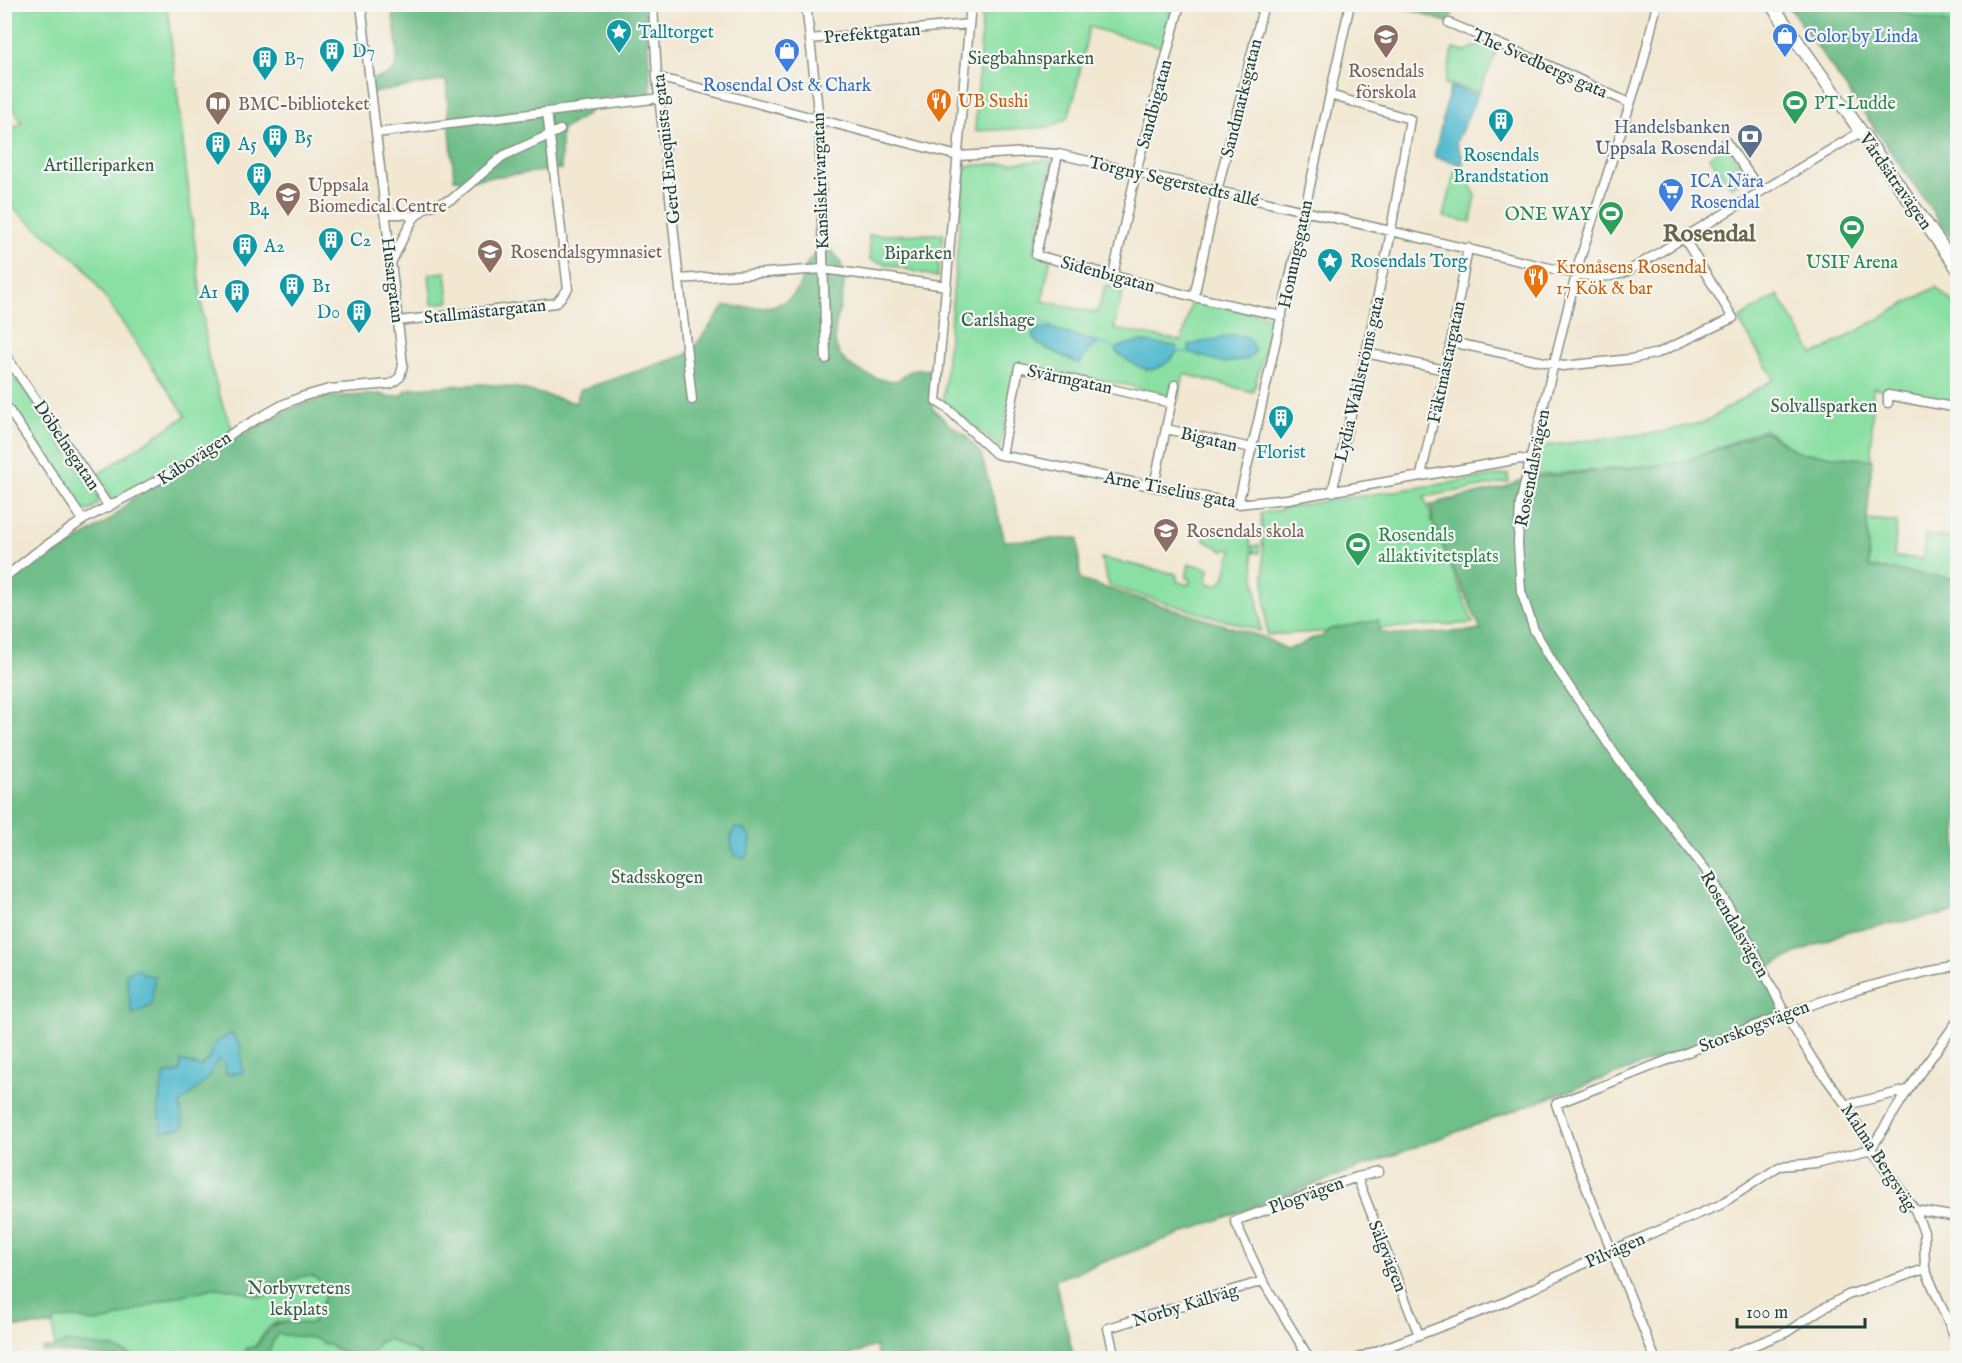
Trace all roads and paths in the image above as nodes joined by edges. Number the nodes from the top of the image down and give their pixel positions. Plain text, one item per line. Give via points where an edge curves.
1 (361, 4) edge
2 (653, 4) edge
3 (806, 4) edge
4 (970, 4) edge
5 (1180, 4) edge
6 (1264, 4) edge
7 (1350, 4) edge
8 (1657, 4) edge
9 (1771, 4) edge
10 (1449, 23) dead end
11 (969, 24) junction
12 (810, 39) junction
13 (657, 77) junction
14 (1330, 95) junction
15 (661, 98) junction
16 (1629, 103) junction
17 (547, 112) junction
18 (819, 119) junction
19 (560, 130) dead end
20 (1862, 131) junction
21 (376, 133) junction
22 (550, 135) junction
23 (1726, 141) dead end
24 (1058, 154) junction
25 (958, 156) junction
26 (1136, 173) junction
27 (1218, 191) junction
28 (1761, 191) junction
29 (1304, 211) junction
30 (384, 214) junction
31 (414, 218) junction
32 (1392, 230) junction
33 (1684, 238) junction
34 (1468, 248) junction
35 (390, 266) junction
36 (823, 269) junction
37 (1958, 269) edge
38 (1576, 274) junction
39 (1113, 275) junction
40 (679, 279) junction
41 (946, 286) junction
42 (1194, 297) junction
43 (1282, 316) junction
44 (398, 321) junction
45 (1451, 342) junction
46 (4, 353) edge
47 (1366, 353) junction
48 (826, 359) dead end
49 (1554, 364) junction
50 (1445, 370) junction
51 (400, 377) joint
52 (1175, 385) dead end
53 (692, 400) dead end
54 (4, 403) edge
55 (1171, 403) junction
56 (1888, 404) dead end
57 (1958, 408) edge
58 (1166, 429) junction
59 (1252, 448) junction
60 (1002, 455) junction
61 (1531, 460) junction
62 (1421, 475) junction
63 (1154, 486) junction
64 (1332, 492) junction
65 (1238, 504) junction
66 (109, 507) junction
67 (83, 520) junction
68 (4, 578) edge
69 (1958, 966) edge
70 (1785, 1014) junction
71 (1958, 1020) edge
72 (1908, 1090) junction
73 (1846, 1105) junction
74 (1871, 1149) junction
75 (1379, 1172) dead end
76 (1357, 1177) junction
77 (1915, 1210) junction
78 (1957, 1217) edge
79 (1612, 1250) junction
80 (1925, 1269) junction
81 (1263, 1281) junction
82 (1419, 1335) junction
83 (1958, 1344) edge
84 (35, 1359) edge
85 (92, 1359) edge
86 (1115, 1359) edge
87 (1310, 1359) edge
88 (1358, 1359) edge
89 (1655, 1359) edge
90 (1722, 1359) edge

1 - 21 street, Husargatan
2 - 13 street, Gerd Enequists gata
3 - 12 street, Kansliskrivargatan
4 - 11 street
5 - 26 street, Sandbigatan
6 - 27 street, Sandmarksgatan
7 - 14 street, Honungsgatan
8 - 16 street, Rosendalsvägen
9 - 20 main road, Vårdsätravägen
10 - 16 street, The Svedbergs gata
11 - 12 street, Prefektgatan
11 - 25 street
12 - 18 street, Kansliskrivargatan
13 - 15 street, Gerd Enequists gata
13 - 18 street, Torgny Segerstedts allé
14 - 29 street, Honungsgatan
14 - 32 street, Lydia Wahlströms gata via 1410,119
15 - 17 street
15 - 40 street, Gerd Enequists gata
16 - 38 street, Rosendalsvägen
17 - 21 street
17 - 22 street, Stallmästargatan
18 - 25 street, Torgny Segerstedts allé
18 - 36 street, Kansliskrivargatan
19 - 22 street
20 - 28 street, Torgny Segerstedts allé
20 - 37 main road, Vårdsätravägen
21 - 30 street, Husargatan
22 - 31 street via 503,156 452,199 425,208
22 - 44 street, Stallmästargatan via 568,289 563,297 556,303
23 - 28 street
24 - 25 street, Torgny Segerstedts allé
24 - 26 street, Torgny Segerstedts allé
24 - 39 street, Sidenbigatan via 1035,255
25 - 41 street
26 - 27 street, Torgny Segerstedts allé
26 - 39 street, Sandbigatan
27 - 29 street, Torgny Segerstedts allé
27 - 42 street, Sandmarksgatan
28 - 33 street, Torgny Segerstedts allé
29 - 32 street, Torgny Segerstedts allé
29 - 43 street, Honungsgatan
30 - 31 street
30 - 35 street, Husargatan
31 - 35 street
32 - 34 street, Torgny Segerstedts allé
32 - 47 street, Lydia Wahlströms gata
33 - 38 street, Torgny Segerstedts allé via 1624,273 1605,277
33 - 49 street via 1733,318 1658,353 1631,359
34 - 38 street, Torgny Segerstedts allé
34 - 45 street, Fäktmästargatan
35 - 44 street, Husargatan
36 - 40 street
36 - 41 street
36 - 48 street, Kansliskrivargatan
38 - 49 street, Rosendalsvägen
39 - 42 street, Sidenbigatan
40 - 53 street, Gerd Enequists gata
41 - 60 street, Arne Tiselius gata via 936,401
42 - 43 street, Sidenbigatan
43 - 59 street, Honungsgatan
44 - 51 street, Husargatan via 403,365
45 - 49 street
45 - 50 street, Fäktmästargatan
46 - 66 street, Döbelnsgatan
47 - 50 street
47 - 64 street, Lydia Wahlströms gata
49 - 61 street, Rosendalsvägen
50 - 62 street, Fäktmästargatan
51 - 66 street, Kåbovägen via 391,384 330,389 282,405 192,462
52 - 55 street
54 - 67 street, Döbelnsgatan
55 - 58 street
55 - 60 street, Svärmgatan via 1019,367
56 - 57 street via 1888,395
58 - 59 street, Bigatan
58 - 63 street
59 - 65 street, Honungsgatan
60 - 63 street, Arne Tiselius gata
61 - 62 street, Arne Tiselius gata
61 - 70 street, Rosendalsvägen via 1520,505 1518,543 1521,591 1534,630 1619,760 1709,874 1749,941
62 - 64 street, Arne Tiselius gata
63 - 65 street, Arne Tiselius gata
64 - 65 street, Arne Tiselius gata
66 - 67 street, Kåbovägen
67 - 68 street, Kåbovägen
69 - 70 street, Storskogsvägen via 1882,981
70 - 73 street, Malma Bergsväg
70 - 79 street, Storskogsvägen via 1556,1104
71 - 72 street
72 - 73 street
72 - 74 street
73 - 74 street, Malma Bergsväg
74 - 77 street, Malma Bergsväg
74 - 79 street, Pilvägen via 1816,1163 1779,1166 1720,1205
75 - 76 street, Plogvägen
76 - 81 street, Plogvägen via 1235,1221
76 - 82 street, Sälgvägen
77 - 78 street
77 - 80 street, Malma Bergsväg via 1924,1232
79 - 82 street, Pilvägen via 1503,1303
79 - 89 street
80 - 83 street, Malma Bergsväg
80 - 90 street via 1848,1295 1787,1332
81 - 86 street, Norby Källväg via 1108,1328
81 - 87 street
82 - 88 street, Pilvägen
84 - 85 main road

